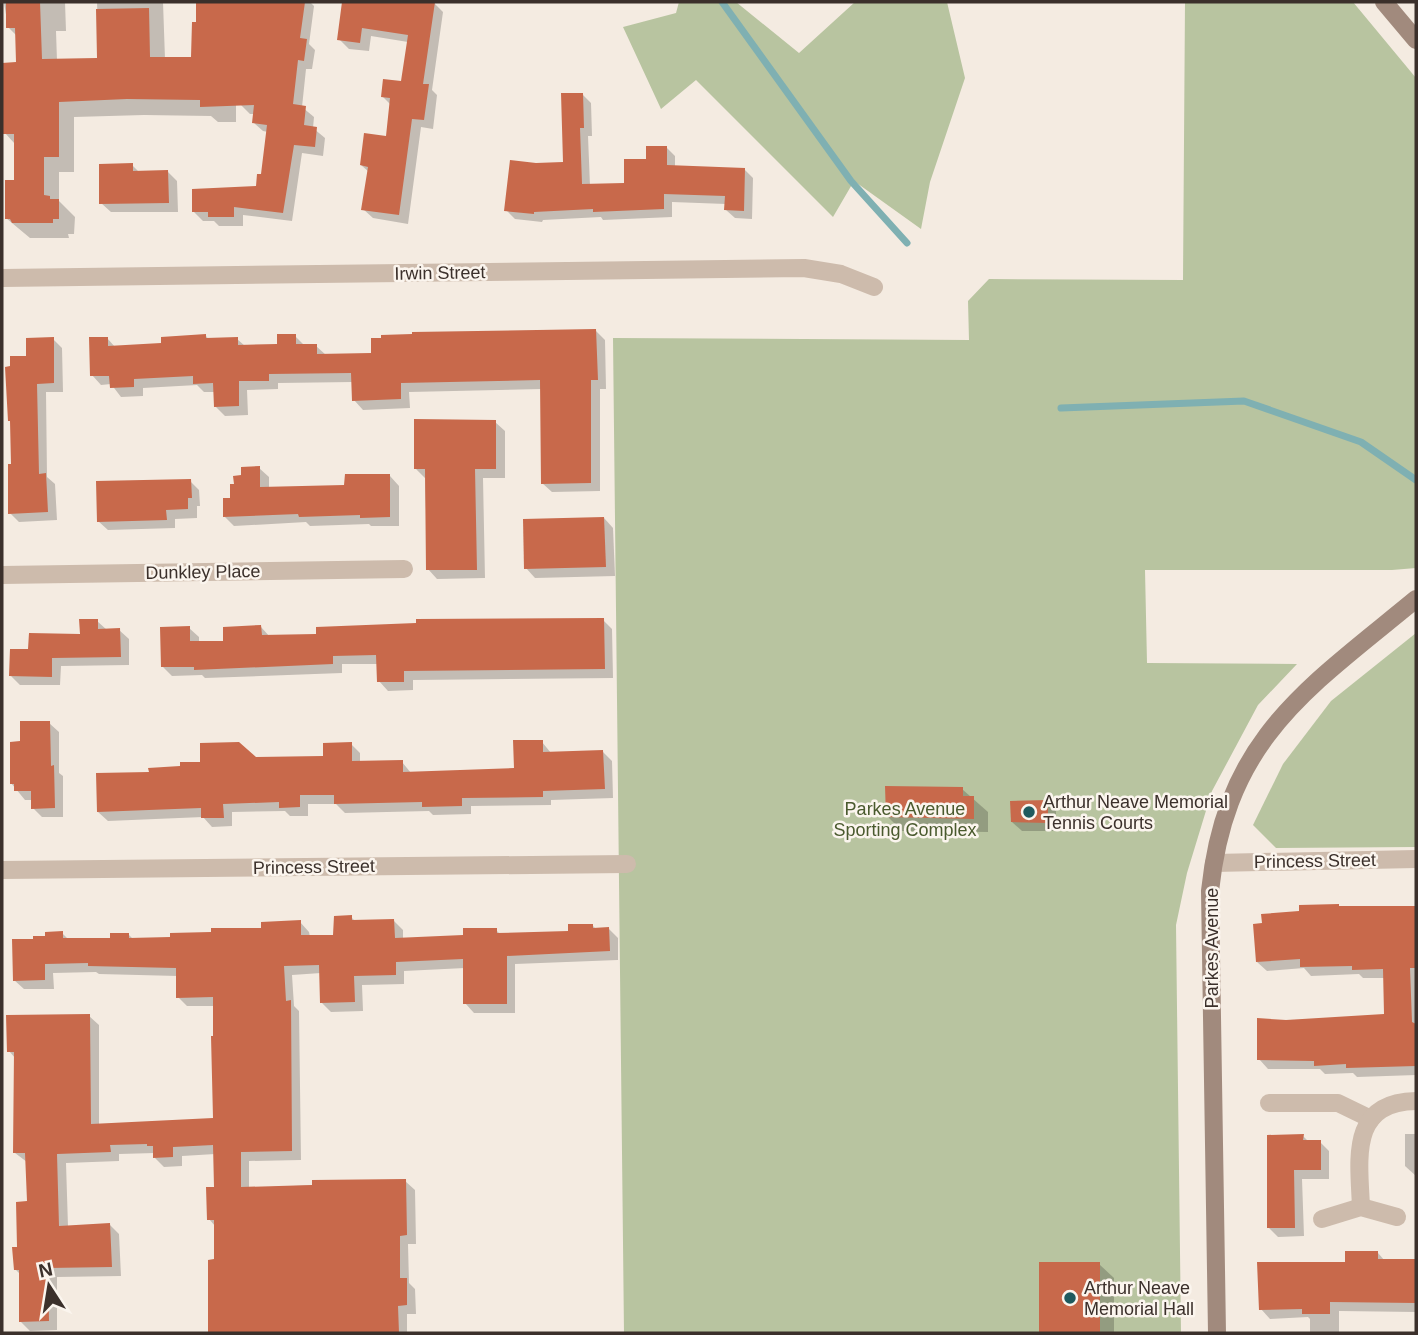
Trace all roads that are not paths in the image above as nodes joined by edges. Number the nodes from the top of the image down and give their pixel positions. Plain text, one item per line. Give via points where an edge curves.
1 (1384, 2) edge
2 (1416, 40) edge
3 (2, 278) edge
4 (874, 287) dead end
5 (404, 569) dead end
6 (2, 575) edge
7 (1416, 599) edge
8 (1416, 859) edge
9 (1214, 863) junction
10 (627, 864) dead end
11 (2, 870) edge
12 (1416, 1101) edge
13 (1269, 1103) dead end
14 (1371, 1119) junction
15 (1361, 1207) junction
16 (1397, 1217) dead end
17 (1322, 1219) dead end
18 (1217, 1333) edge

1 - 2 street
3 - 4 street, Irwin Street via 804,268 841,274
5 - 6 street, Dunkley Place
7 - 9 street, Parkes Avenue via 1300,697 1268,732 1232,796
8 - 9 street, Princess Street
9 - 18 street, Parkes Avenue via 1210,926
10 - 11 street, Princess Street
12 - 14 street via 1383,1108
13 - 14 street via 1338,1103
14 - 15 street via 1360,1144
15 - 16 street
15 - 17 street

